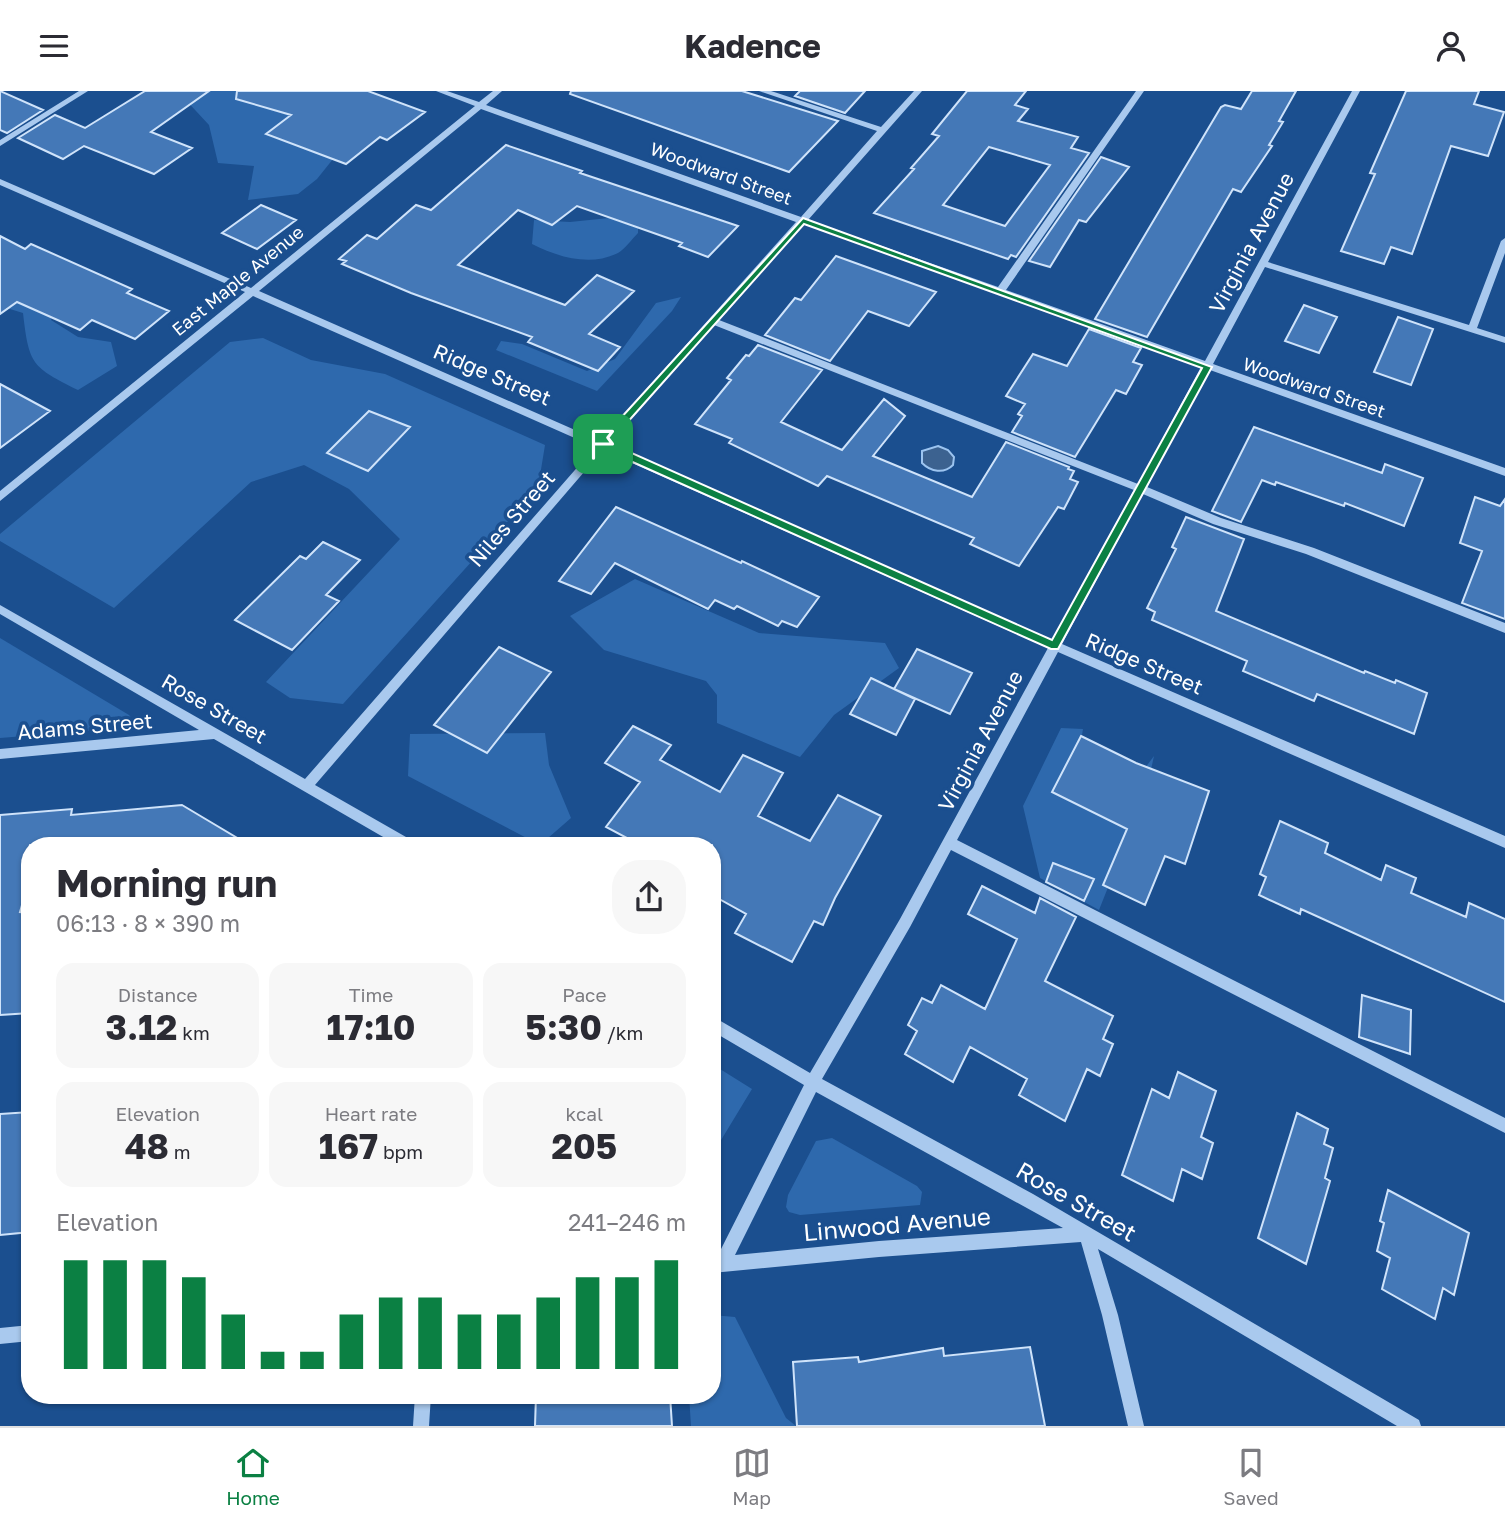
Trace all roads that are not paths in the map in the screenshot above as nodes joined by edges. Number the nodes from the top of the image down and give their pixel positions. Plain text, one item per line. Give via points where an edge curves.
1 (84, 91) edge
2 (440, 91) edge
3 (498, 91) edge
4 (763, 91) edge
5 (918, 91) edge
6 (1140, 91) edge
7 (1356, 91) edge
8 (481, 106) junction
9 (884, 131) junction
10 (0, 144) edge
11 (0, 182) edge
12 (803, 221) junction
13 (1505, 241) edge
14 (1263, 263) junction
15 (251, 290) junction
16 (1000, 292) junction
17 (713, 321) junction
18 (1472, 329) junction
19 (1505, 340) edge
20 (1207, 367) junction
21 (603, 444) junction
22 (1505, 472) edge
23 (1140, 489) junction
24 (0, 497) edge
25 (0, 609) edge
26 (1505, 628) edge
27 (1054, 646) junction
28 (215, 734) junction
29 (0, 754) edge
30 (306, 786) junction
31 (394, 837) edge
32 (948, 842) junction
33 (1505, 842) edge
34 (721, 1028) edge
35 (813, 1082) junction
36 (1505, 1126) edge
37 (1086, 1234) junction
38 (721, 1256) edge
39 (721, 1264) edge
40 (21, 1334) edge
41 (0, 1336) edge
42 (422, 1404) edge
43 (421, 1426) edge
44 (1136, 1426) edge
45 (1413, 1426) edge

1 - 10 street
2 - 8 street, Woodward Street
3 - 8 street, East Maple Avenue
4 - 9 street
5 - 9 street, Niles Street
6 - 16 street
7 - 14 street, Virginia Avenue
8 - 12 street, Woodward Street
8 - 15 street, East Maple Avenue
9 - 12 street, Niles Street
11 - 15 street, Ridge Street
12 - 16 street, Woodward Street
12 - 17 street, Niles Street
13 - 18 street
14 - 18 street
14 - 20 street, Virginia Avenue
15 - 21 street, Ridge Street
15 - 24 street, East Maple Avenue
16 - 20 street, Woodward Street
17 - 21 street, Niles Street
17 - 23 street
18 - 19 street
20 - 22 street, Woodward Street
20 - 23 street, Virginia Avenue
21 - 27 street, Ridge Street
21 - 30 street, Niles Street
23 - 26 street
23 - 27 street, Virginia Avenue
25 - 28 street, Rose Street
27 - 32 street, Virginia Avenue
27 - 33 street, Ridge Street
28 - 29 street, Adams Street
28 - 30 street, Rose Street
30 - 31 street, Rose Street
32 - 35 street, Virginia Avenue
32 - 36 street
34 - 35 street, Rose Street
35 - 37 street, Rose Street
35 - 38 street, Virginia Avenue
37 - 39 street, Linwood Avenue
37 - 44 street
37 - 45 street, Rose Street
40 - 41 street
42 - 43 street

